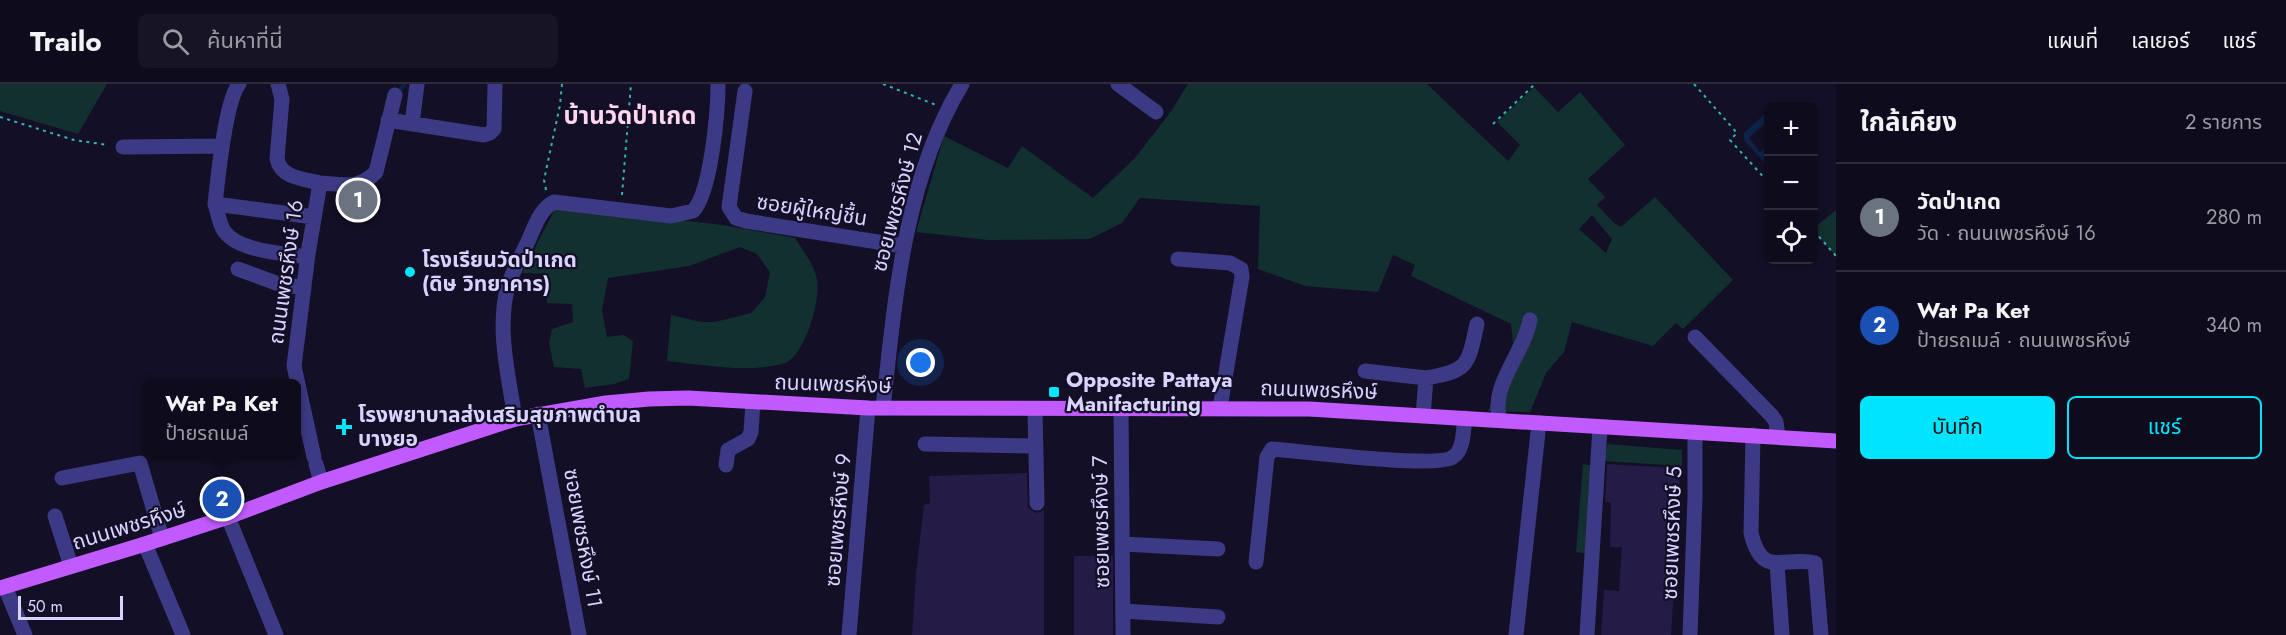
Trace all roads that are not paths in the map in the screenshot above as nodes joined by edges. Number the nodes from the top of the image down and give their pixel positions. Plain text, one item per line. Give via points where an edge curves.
1 (239, 84) edge
2 (278, 84) edge
3 (417, 84) edge
4 (495, 84) edge
5 (718, 84) edge
6 (962, 84) edge
7 (1118, 84) edge
8 (745, 91) dead end
9 (395, 95) dead end
10 (1156, 112) dead end
11 (388, 120) junction
12 (412, 124) junction
13 (222, 146) junction
14 (123, 147) road end
15 (320, 183) junction
16 (215, 204) junction
17 (314, 218) junction
18 (903, 246) junction
19 (308, 257) junction
20 (1178, 259) dead end
21 (238, 269) dead end
22 (304, 288) junction
23 (1530, 320) dead end
24 (1477, 324) dead end
25 (1695, 337) dead end
26 (1365, 371) dead end
27 (1426, 378) junction
28 (297, 379) edge
29 (301, 398) edge
30 (753, 402) junction
31 (875, 408) junction
32 (1121, 408) junction
33 (1220, 408) junction
34 (1035, 409) junction
35 (538, 414) junction
36 (1423, 416) junction
37 (1465, 418) junction
38 (515, 419) junction
39 (1500, 420) junction
40 (1539, 423) junction
41 (1600, 427) junction
42 (1695, 432) junction
43 (1753, 435) junction
44 (1778, 436) junction
45 (1836, 441) edge
46 (925, 444) dead end
47 (1036, 446) junction
48 (726, 465) dead end
49 (62, 478) dead end
50 (321, 482) junction
51 (1037, 503) dead end
52 (55, 516) dead end
53 (228, 517) junction
54 (162, 538) junction
55 (145, 544) junction
56 (1122, 544) junction
57 (1218, 549) dead end
58 (1256, 562) dead end
59 (1777, 564) junction
60 (71, 566) junction
61 (2, 587) edge
62 (1123, 611) junction
63 (1218, 616) dead end
64 (25, 635) edge
65 (183, 635) edge
66 (276, 635) edge
67 (579, 635) edge
68 (849, 635) edge
69 (1123, 635) edge
70 (1516, 635) edge
71 (1587, 635) edge
72 (1690, 635) edge
73 (1782, 635) edge
74 (1821, 635) edge

1 - 13 street
2 - 15 street, ถนนเพชรหึงษ์ 16 via 282,99 278,165 286,174
3 - 12 street
4 - 12 street via 494,129 490,133
5 - 38 street via 715,139 693,211 678,216 563,202 554,202 542,211 508,287 503,336
6 - 18 street, ซอยเพชรหึงษ์ 12 via 946,110
7 - 10 street
8 - 18 street, ซอยผู้ใหญ่ชื้น via 729,207 736,218
9 - 11 street
11 - 12 street
11 - 15 street via 376,172 368,180 358,185
13 - 14 street
13 - 16 street
15 - 17 street, ถนนเพชรหึงษ์ 16
16 - 17 street
16 - 19 street via 223,229 231,239 263,250
17 - 19 street, ถนนเพชรหึงษ์ 16
18 - 31 street, ซอยเพชรหึงษ์ 12
19 - 22 street, ถนนเพชรหึงษ์ 16
20 - 33 street via 1230,263 1241,269
21 - 22 street
22 - 28 street, ถนนเพชรหึงษ์ 16 via 294,366
23 - 39 street via 1524,342 1498,394
24 - 27 street via 1468,360 1461,368 1444,376
25 - 44 street via 1772,416
26 - 27 street
27 - 36 street
29 - 50 street, ถนนเพชรหึงษ์ 16
30 - 31 main road, ถนนเพชรหึงษ์
30 - 35 main road, ถนนเพชรหึงษ์ via 649,399
30 - 48 street via 751,432 748,439 728,450
31 - 34 main road, ถนนเพชรหึงษ์
31 - 68 street, ซอยเพชรหึงษ์ 9
32 - 33 main road, ถนนเพชรหึงษ์
32 - 34 main road, ถนนเพชรหึงษ์
32 - 56 street, ซอยเพชรหึงษ์ 7
33 - 36 main road, ถนนเพชรหึงษ์
34 - 47 street
35 - 38 main road, ถนนเพชรหึงษ์
35 - 67 street, ซอยเพชรหึงษ์ 11
36 - 37 main road, ถนนเพชรหึงษ์
37 - 39 main road, ถนนเพชรหึงษ์
37 - 58 street via 1461,448 1446,461 1272,449 1267,457
38 - 50 main road, ถนนเพชรหึงษ์
39 - 40 main road, ถนนเพชรหึงษ์
40 - 41 main road, ถนนเพชรหึงษ์
40 - 70 street
41 - 42 main road, ถนนเพชรหึงษ์
41 - 71 street
42 - 43 main road, ถนนเพชรหึงษ์
42 - 72 street, ซอยเพชรหึงษ์ 5
43 - 44 main road, ถนนเพชรหึงษ์
43 - 59 street via 1751,533 1758,553
44 - 45 main road, ถนนเพชรหึงษ์
46 - 47 street
47 - 51 street
49 - 54 street via 140,463
50 - 53 main road, ถนนเพชรหึงษ์
52 - 60 street
53 - 54 main road, ถนนเพชรหึงษ์
53 - 66 street
54 - 55 main road, ถนนเพชรหึงษ์
55 - 60 main road, ถนนเพชรหึงษ์
55 - 65 street
56 - 57 street
56 - 62 street, ซอยเพชรหึงษ์ 7
59 - 73 street
59 - 74 street via 1815,563
60 - 61 main road, ถนนเพชรหึงษ์
61 - 64 street
62 - 63 street
62 - 69 street, ซอยเพชรหึงษ์ 7

